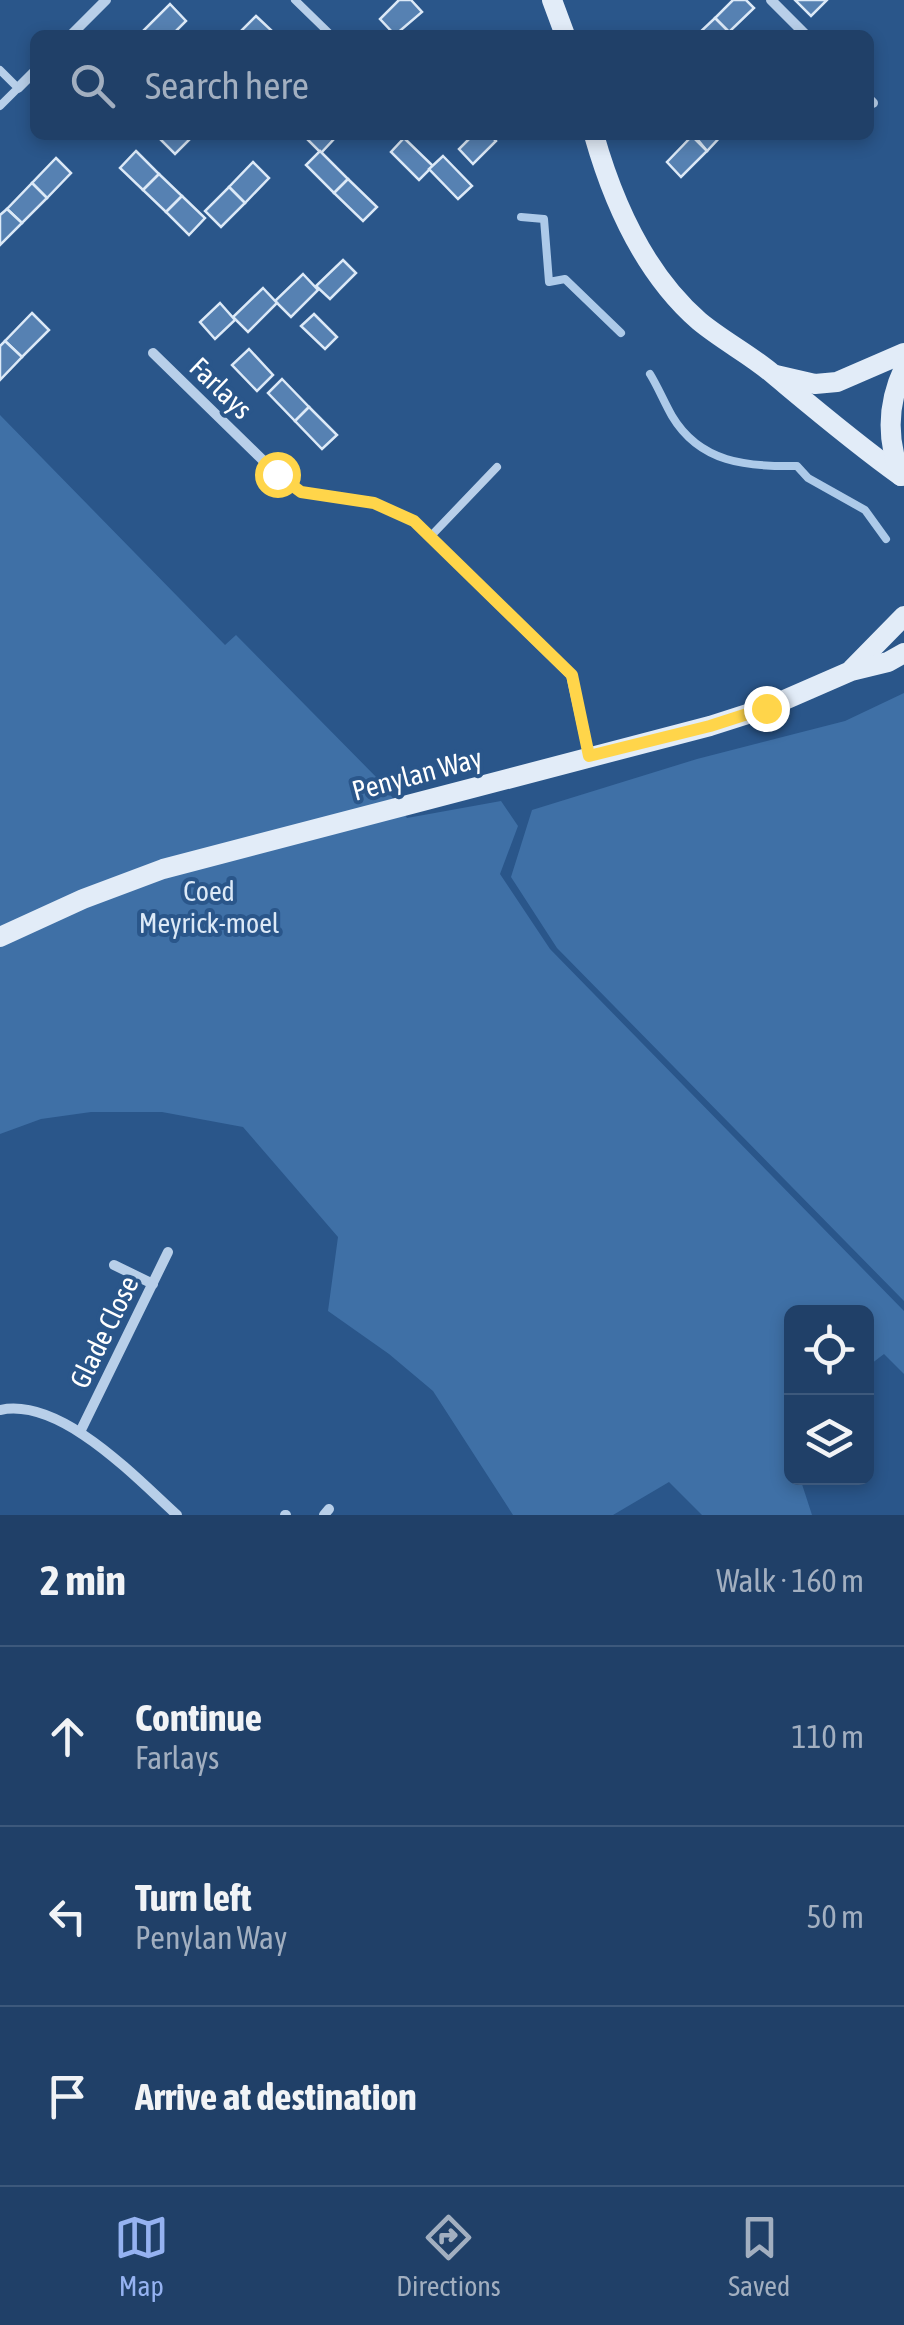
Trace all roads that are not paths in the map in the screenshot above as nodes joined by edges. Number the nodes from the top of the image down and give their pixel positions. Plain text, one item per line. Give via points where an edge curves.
1 (106, 0) edge
2 (296, 0) edge
3 (552, 0) edge
4 (771, 0) edge
5 (76, 30) edge
6 (326, 30) edge
7 (563, 30) edge
8 (801, 30) edge
9 (0, 70) edge
10 (30, 76) edge
11 (18, 88) junction
12 (0, 106) edge
13 (596, 140) edge
14 (904, 352) edge
15 (153, 353) dead end
16 (904, 368) edge
17 (774, 374) junction
18 (497, 467) dead end
19 (902, 479) edge
20 (430, 536) junction
21 (904, 616) edge
22 (904, 654) edge
23 (851, 671) junction
24 (589, 756) junction
25 (0, 937) edge
26 (168, 1252) dead end
27 (114, 1265) dead end
28 (152, 1284) junction
29 (0, 1410) edge
30 (80, 1432) junction
31 (178, 1515) edge

1 - 5 street
2 - 6 lane
3 - 7 street
4 - 8 street
9 - 11 lane
10 - 11 street
11 - 12 lane
13 - 17 street via 615,202 665,282 698,320
14 - 17 street via 837,382
15 - 20 street, Farlays via 301,492 374,503
16 - 19 street via 890,410
17 - 19 street
18 - 20 lane
20 - 24 street, Farlays via 572,675
21 - 23 street, Penylan Way
22 - 23 street, Penylan Way
23 - 24 street, Penylan Way via 748,714
24 - 25 street, Penylan Way via 163,870
26 - 28 street, Glade Close
27 - 28 street
28 - 30 street, Glade Close
29 - 30 street, Glade Close via 50,1417
30 - 31 street, Glade Close

